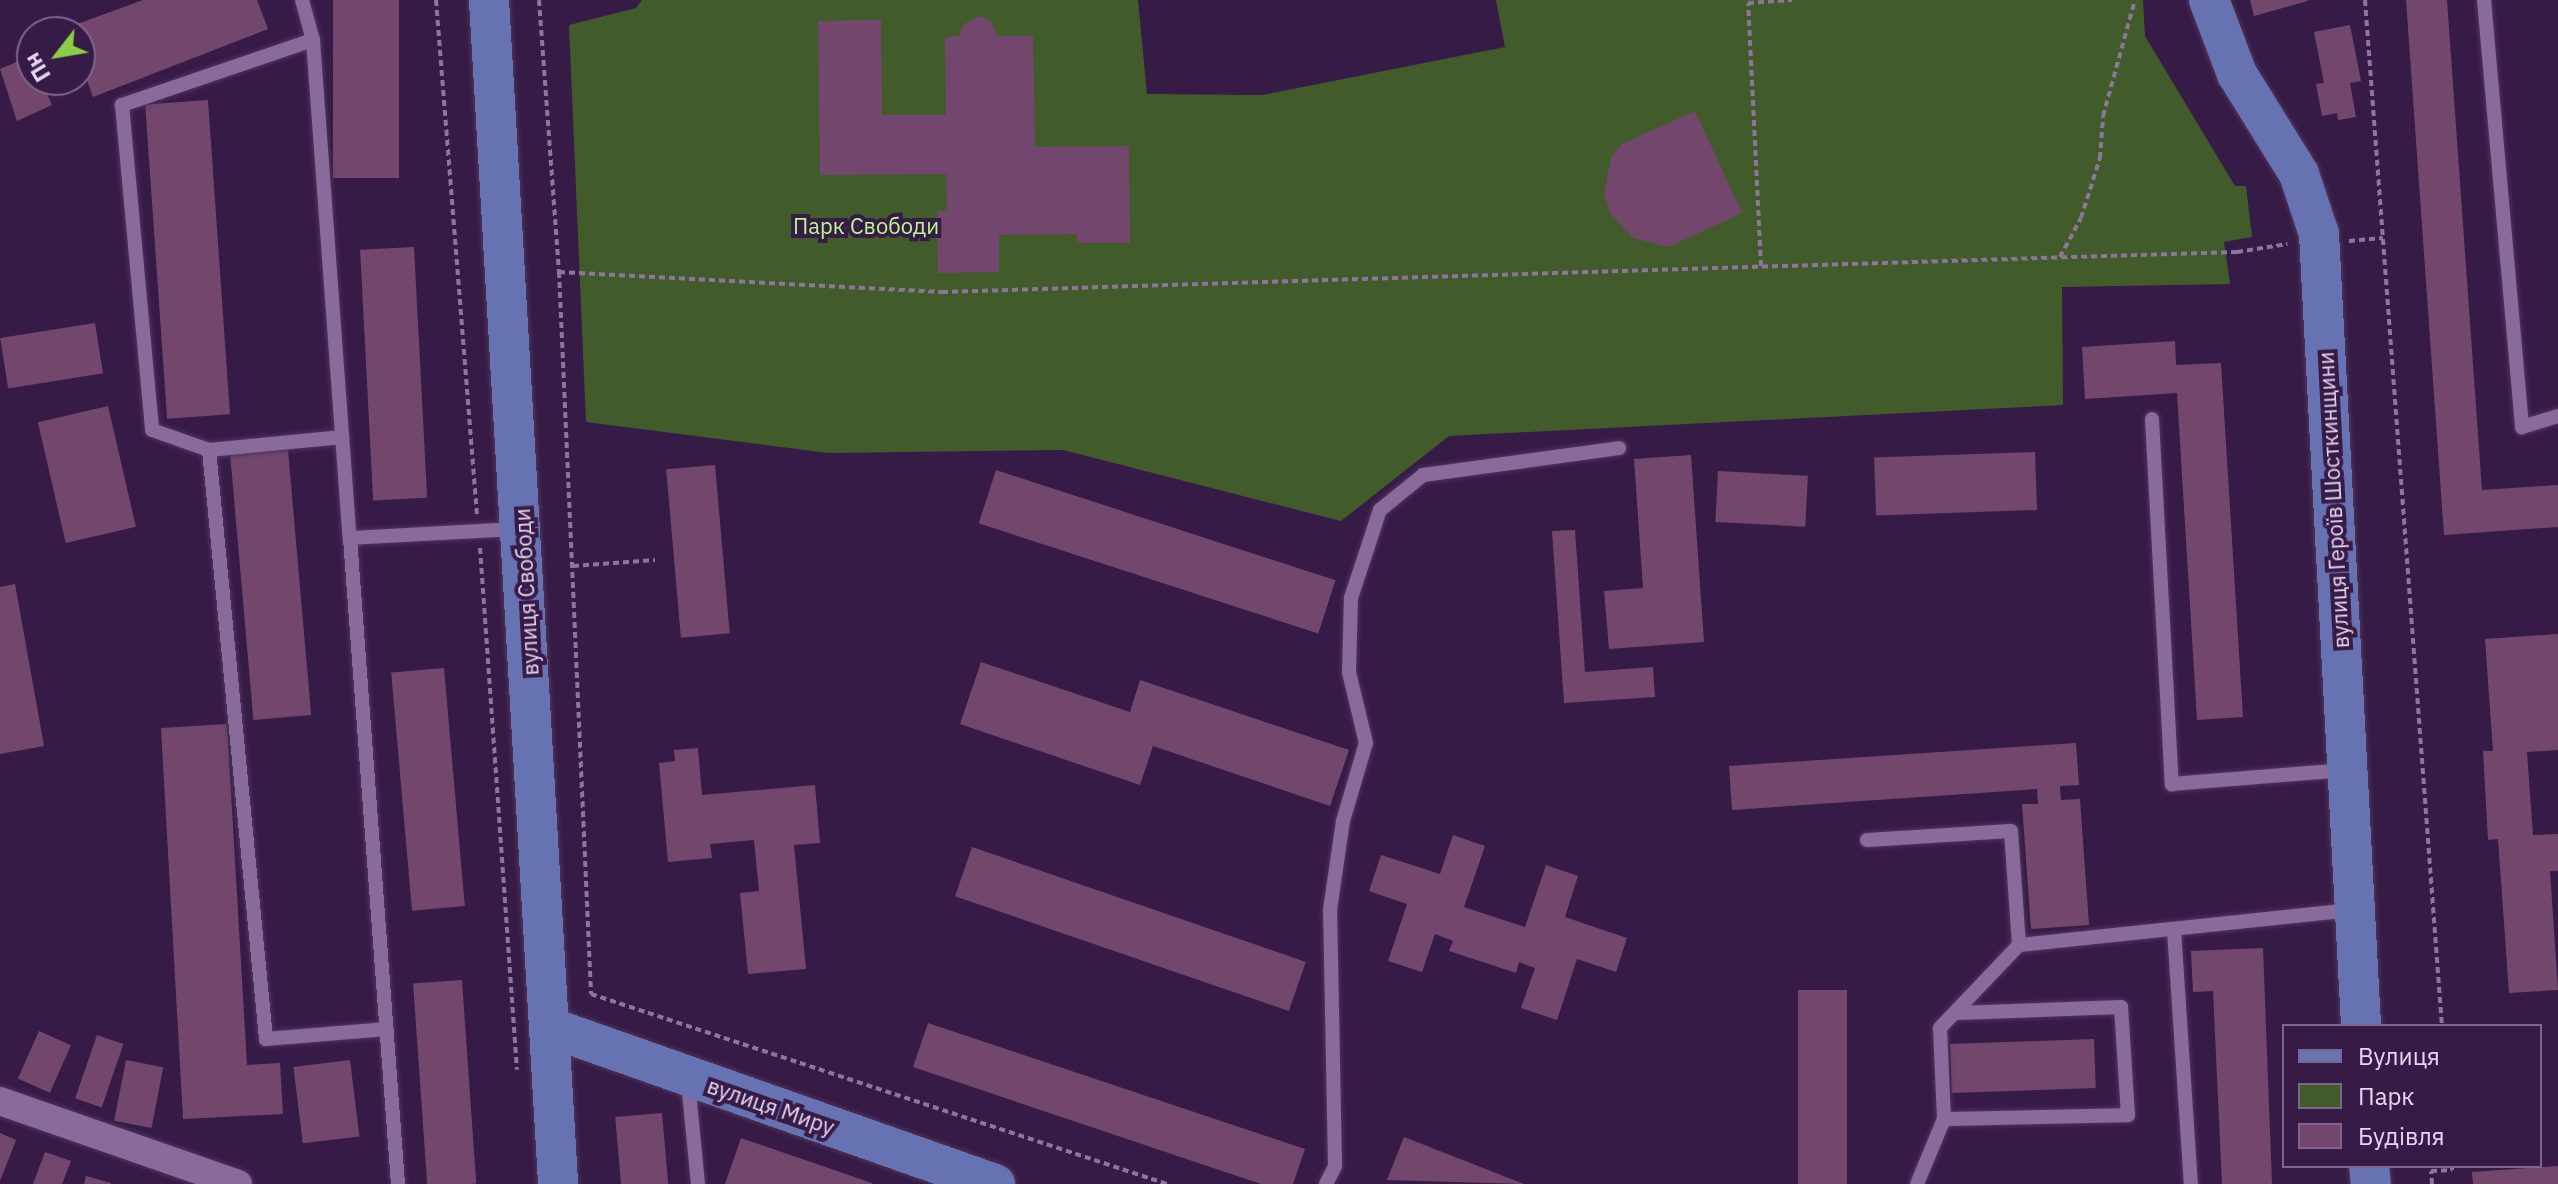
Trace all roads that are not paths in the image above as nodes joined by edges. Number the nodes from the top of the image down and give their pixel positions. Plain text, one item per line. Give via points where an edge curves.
1 (302, 0) edge
2 (489, 0) edge
3 (2209, 0) edge
4 (2484, 0) edge
5 (313, 40) junction
6 (2558, 416) edge
7 (2152, 419) dead end
8 (342, 437) junction
9 (1619, 448) dead end
10 (209, 450) junction
11 (522, 528) junction
12 (350, 538) junction
13 (2347, 770) junction
14 (1867, 840) dead end
15 (2355, 910) junction
16 (2174, 930) junction
17 (2019, 945) junction
18 (1959, 1013) junction
19 (2361, 1024) edge
20 (549, 1027) junction
21 (387, 1029) junction
22 (688, 1077) junction
23 (0, 1101) edge
24 (1944, 1119) junction
25 (238, 1184) edge
26 (398, 1184) edge
27 (558, 1184) edge
28 (698, 1184) edge
29 (995, 1184) edge
30 (1326, 1184) edge
31 (1917, 1184) edge
32 (2191, 1184) edge

1 - 5 lane
2 - 11 main road, вулиця Свободи
3 - 13 main road, вулиця Героїв Шосткинщини via 2237,74 2299,174 2319,234
4 - 6 lane via 2522,427
5 - 8 lane
5 - 10 lane via 122,105 152,430
7 - 13 lane via 2172,784
8 - 10 lane
8 - 12 lane
9 - 30 lane via 1423,475 1380,510 1351,598 1349,672 1366,743 1343,821 1330,910 1335,1166
10 - 21 lane via 266,1039
11 - 12 lane
11 - 20 main road, вулиця Свободи
12 - 21 lane
13 - 15 main road, вулиця Героїв Шосткинщини
14 - 17 lane via 2011,831
15 - 16 lane
15 - 19 main road, вулиця Героїв Шосткинщини
16 - 17 lane
16 - 32 lane
17 - 18 lane
18 - 24 lane via 1940,1028
18 - 24 lane via 2121,1007 2128,1115
20 - 22 main road, вулиця Миру
20 - 27 main road, вулиця Свободи
21 - 26 lane
22 - 28 lane
22 - 29 main road, вулиця Миру
23 - 25 street
24 - 31 lane

